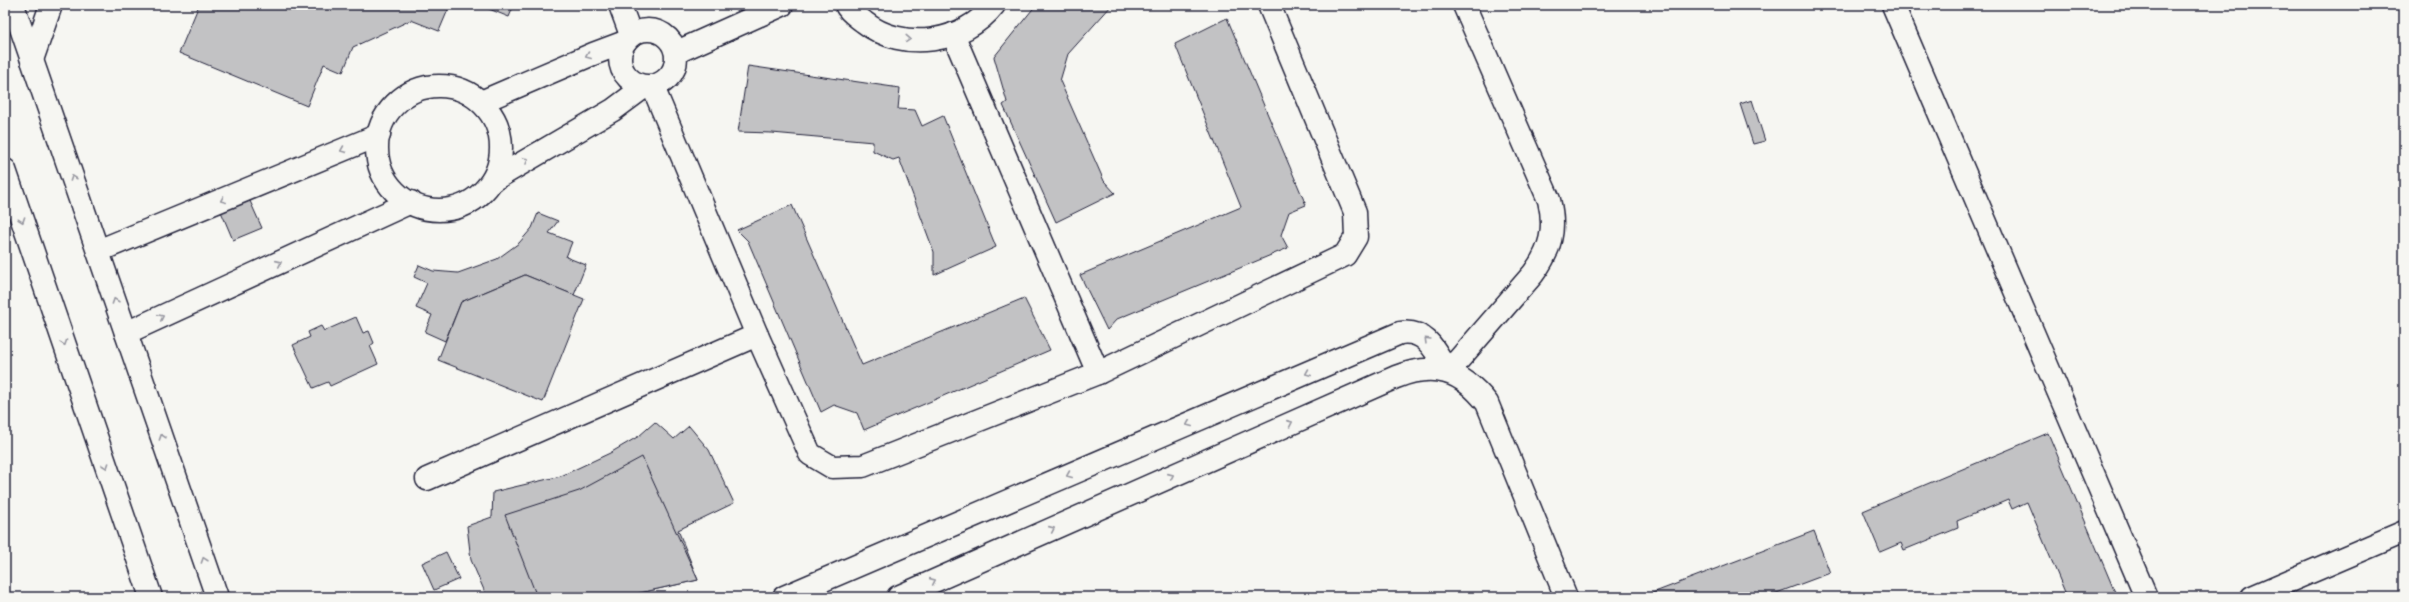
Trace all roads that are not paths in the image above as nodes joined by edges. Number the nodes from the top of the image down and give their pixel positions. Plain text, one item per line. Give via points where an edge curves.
1 (13, 5) edge
2 (51, 5) edge
3 (620, 5) edge
4 (782, 5) edge
5 (846, 5) edge
6 (994, 5) edge
7 (1269, 5) edge
8 (1464, 5) edge
9 (1893, 5) edge
10 (953, 34) junction
11 (628, 39) junction
12 (676, 52) junction
13 (32, 60) junction
14 (648, 87) junction
15 (481, 102) junction
16 (379, 135) junction
17 (5, 170) edge
18 (493, 180) junction
19 (411, 202) junction
20 (98, 251) junction
21 (126, 334) junction
22 (757, 335) junction
23 (1448, 372) junction
24 (1098, 373) junction
25 (427, 479) dead end
26 (2404, 532) edge
27 (150, 597) edge
28 (217, 597) edge
29 (784, 597) edge
30 (898, 597) edge
31 (1566, 597) edge
32 (2146, 597) edge
33 (2252, 597) edge

1 - 13 main road
2 - 13 main road
3 - 11 main road
4 - 12 main road
5 -> 10 main road via 872,28 900,39 930,41
6 - 10 main road via 985,16 959,33
7 - 24 main road via 1355,212 1356,237 1345,255
8 - 23 main road via 1549,200 1553,229 1544,259 1533,274
9 - 32 main road
10 - 24 main road
11 - 12 main road via 640,31 658,31 667,36
11 - 14 main road via 621,51 622,70 635,84
11 -> 15 main road
12 - 14 main road via 674,71 669,78
20 -> 13 main road
18 -> 14 main road
14 - 22 main road
15 - 16 main road via 464,91 446,86 426,87 408,94 393,106 382,122
15 - 18 main road via 493,117 500,138 500,159
16 - 19 main road via 378,161 385,179 399,196
16 -> 20 main road
17 -> 27 main road
18 - 19 main road via 478,196 460,207 439,210
21 -> 19 main road
21 -> 20 main road
28 -> 21 main road
22 - 24 main road via 810,454 832,467 863,466
22 - 25 main road
23 -> 29 main road via 1424,336 1409,332 1400,333
30 -> 23 main road via 1396,376 1430,369
23 - 31 main road via 1463,379 1487,403
26 - 33 main road

